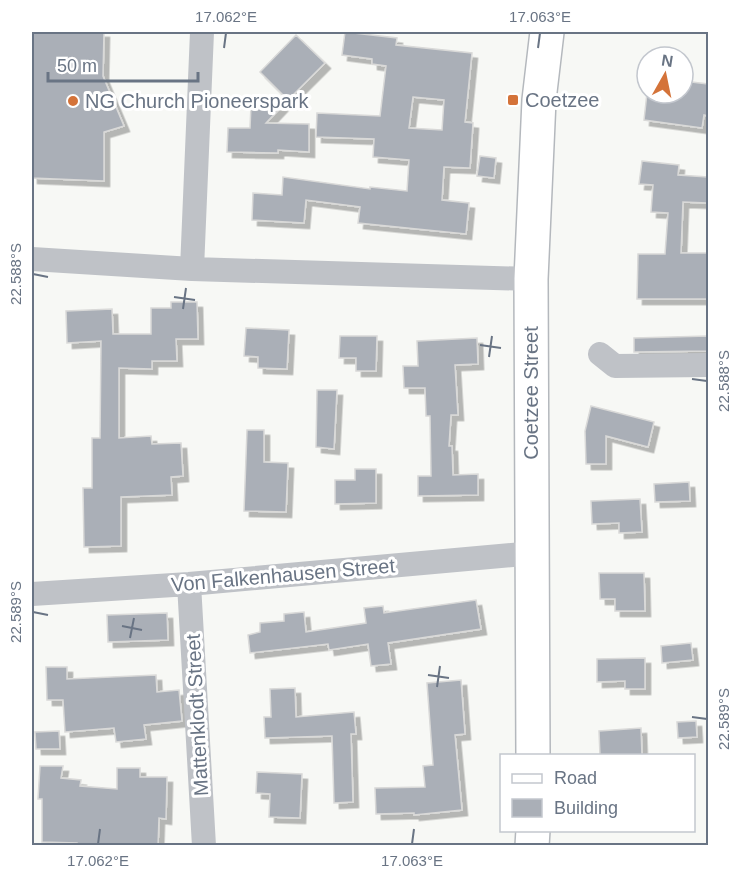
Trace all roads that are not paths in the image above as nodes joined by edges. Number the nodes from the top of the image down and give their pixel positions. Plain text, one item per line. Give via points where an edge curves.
1 (202, 32) edge
2 (546, 32) edge
3 (32, 259) edge
4 (192, 269) junction
5 (531, 279) junction
6 (600, 354) dead end
7 (708, 365) edge
8 (534, 553) junction
9 (189, 584) junction
10 (32, 594) edge
11 (533, 754) edge
12 (204, 846) edge

1 - 4 street
2 - 5 street, Coetzee Street via 538,111
3 - 4 street
4 - 5 street
5 - 8 street, Coetzee Street
6 - 7 street via 615,366
8 - 9 street, Von Falkenhausen Street
8 - 11 street, Coetzee Street
9 - 10 street, Von Falkenhausen Street
9 - 12 street, Mattenklodt Street

